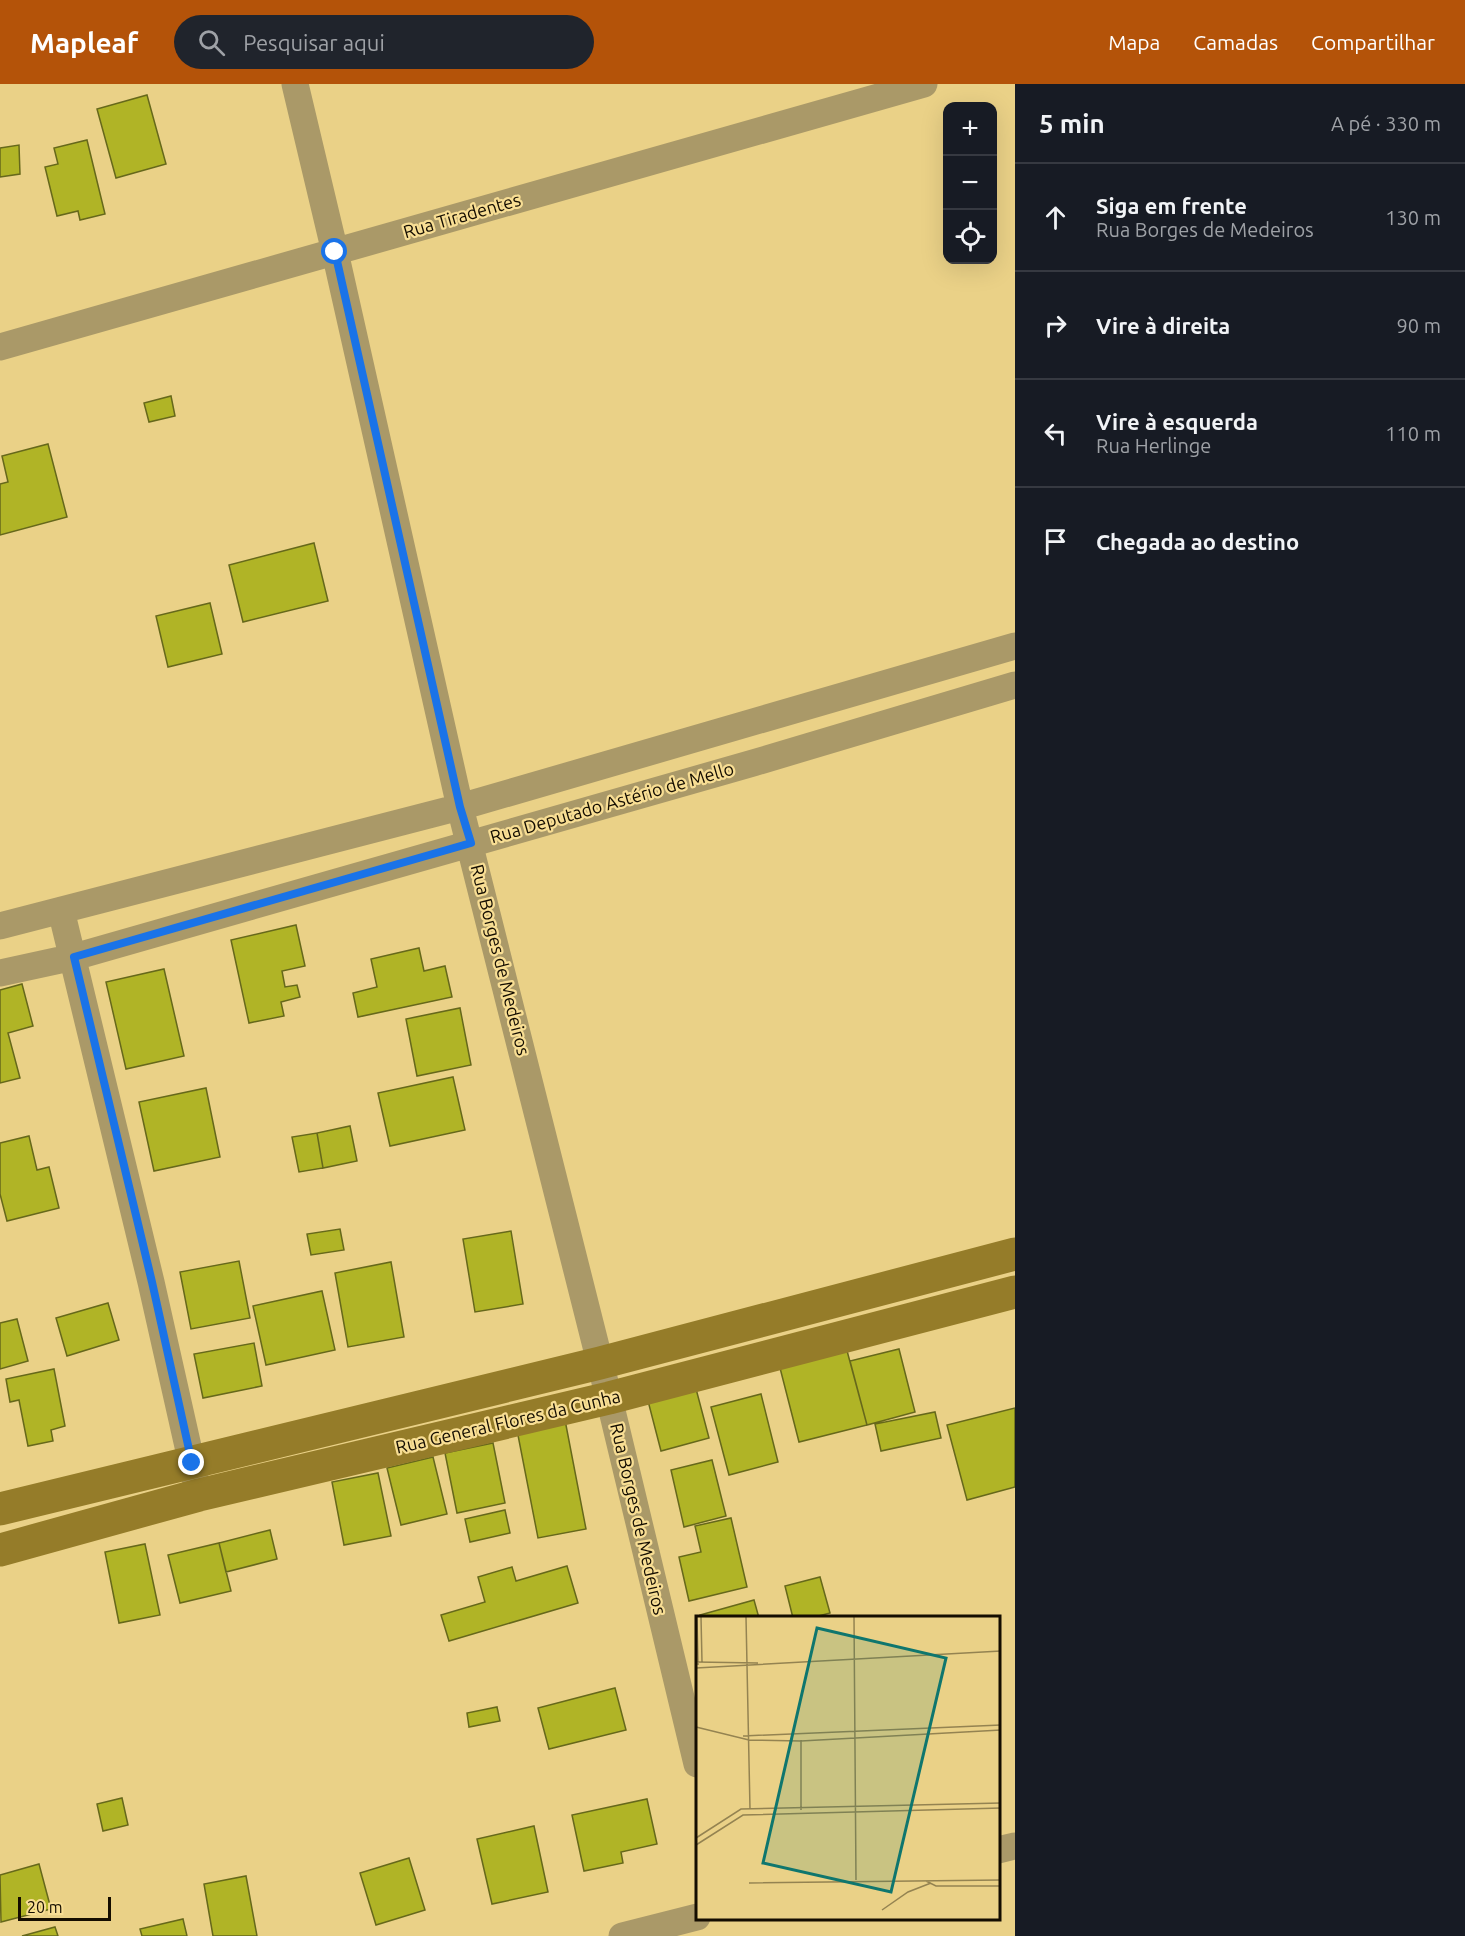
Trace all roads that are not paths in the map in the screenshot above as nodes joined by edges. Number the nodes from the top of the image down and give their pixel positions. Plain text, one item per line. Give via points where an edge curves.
1 (295, 84) edge
2 (924, 84) edge
3 (335, 252) junction
4 (0, 347) edge
5 (1015, 646) edge
6 (1015, 685) edge
7 (460, 807) junction
8 (471, 843) junction
9 (61, 910) junction
10 (0, 926) edge
11 (74, 957) junction
12 (0, 973) edge
13 (1015, 1254) edge
14 (1015, 1292) edge
15 (600, 1363) junction
16 (609, 1398) junction
17 (192, 1463) junction
18 (199, 1495) junction
19 (0, 1509) edge
20 (0, 1550) edge
21 (696, 1760) edge
22 (1015, 1846) edge
23 (1000, 1850) edge
24 (696, 1917) edge
25 (622, 1936) edge

1 - 3 street, Rua Borges de Medeiros
2 - 3 street, Rua Tiradentes
3 - 4 street, Rua Tiradentes
3 - 7 street, Rua Borges de Medeiros
5 - 7 street
6 - 8 street, Rua Deputado Astério de Mello
7 - 8 street, Rua Borges de Medeiros
7 - 9 street
8 - 11 street, Rua Deputado Astério de Mello
8 - 15 street, Rua Borges de Medeiros
9 - 10 street
9 - 11 street
11 - 12 street, Rua Deputado Astério de Mello
11 - 17 street
13 - 15 street, Rua General Flores da Cunha
14 - 16 street, Rua General Flores da Cunha
15 - 16 street, Rua Borges de Medeiros
15 - 17 street, Rua General Flores da Cunha
16 - 18 street, Rua General Flores da Cunha
16 - 21 street, Rua Borges de Medeiros
17 - 18 street
17 - 19 street, Rua General Flores da Cunha
18 - 20 street, Rua General Flores da Cunha
22 - 23 street
24 - 25 street

